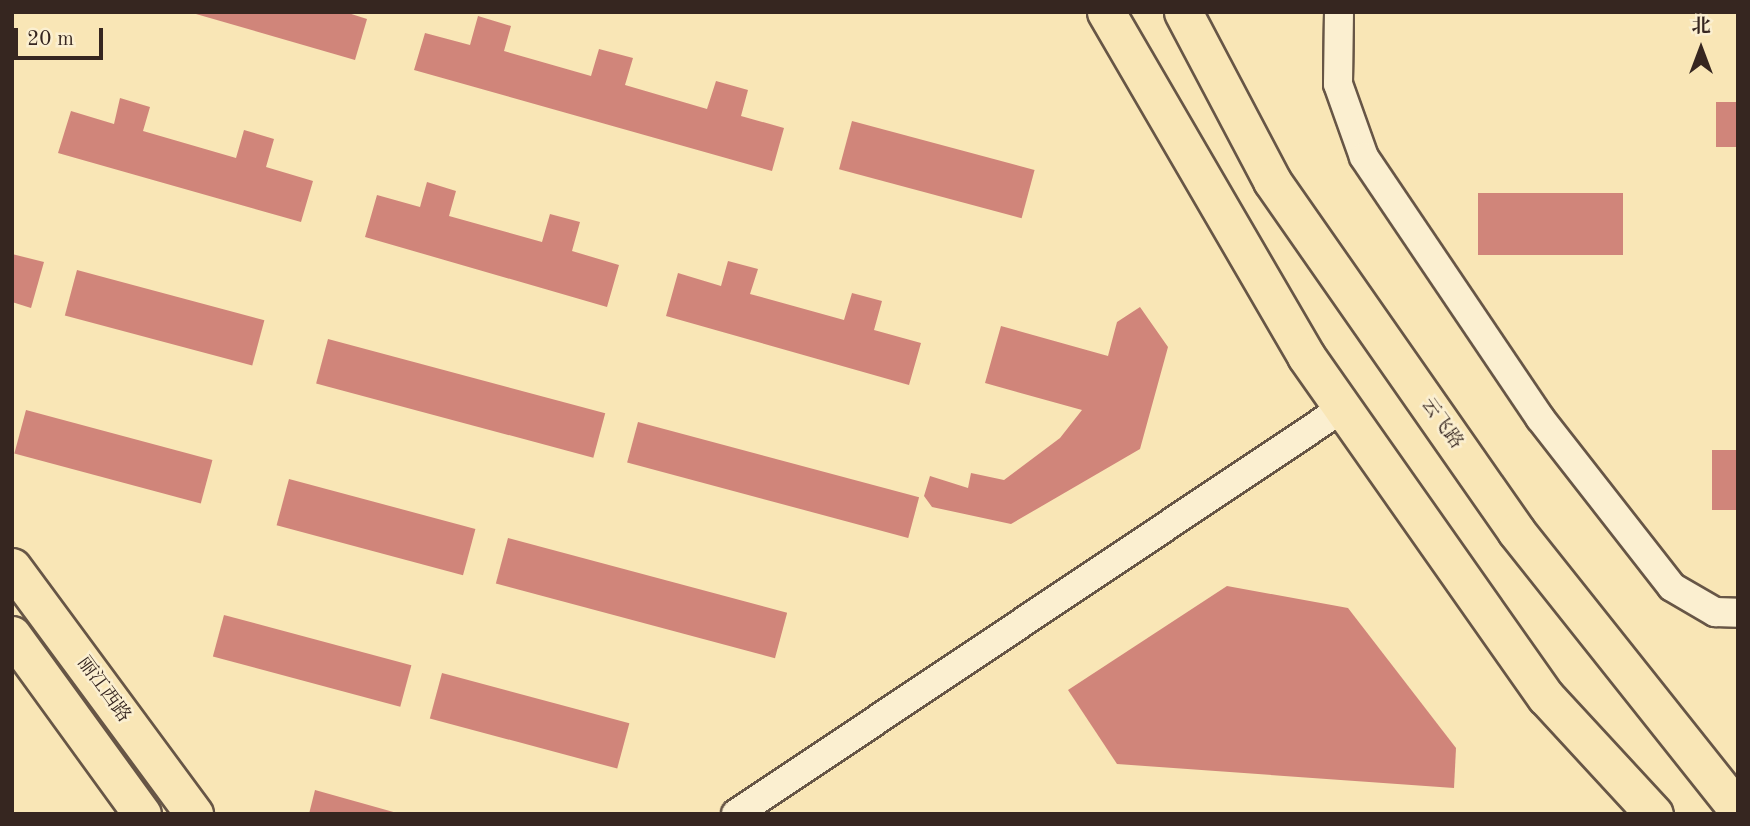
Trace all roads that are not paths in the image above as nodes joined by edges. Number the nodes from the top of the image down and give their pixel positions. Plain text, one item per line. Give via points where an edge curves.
1 (1106, 12) edge
2 (1183, 12) edge
3 (1339, 12) edge
4 (1343, 408) junction
5 (12, 567) edge
6 (1738, 613) edge
7 (12, 635) edge
8 (1738, 810) edge
9 (142, 814) edge
10 (194, 814) edge
11 (736, 814) edge
12 (1654, 814) edge

1 - 4 main road
2 - 8 main road, 云飞路 via 1280,192 1516,531
3 - 6 street via 1338,85 1364,157 1540,418 1672,587 1715,612
4 - 11 street
4 - 12 main road via 1546,697
5 - 10 main road, 丽江西路
7 - 9 main road

